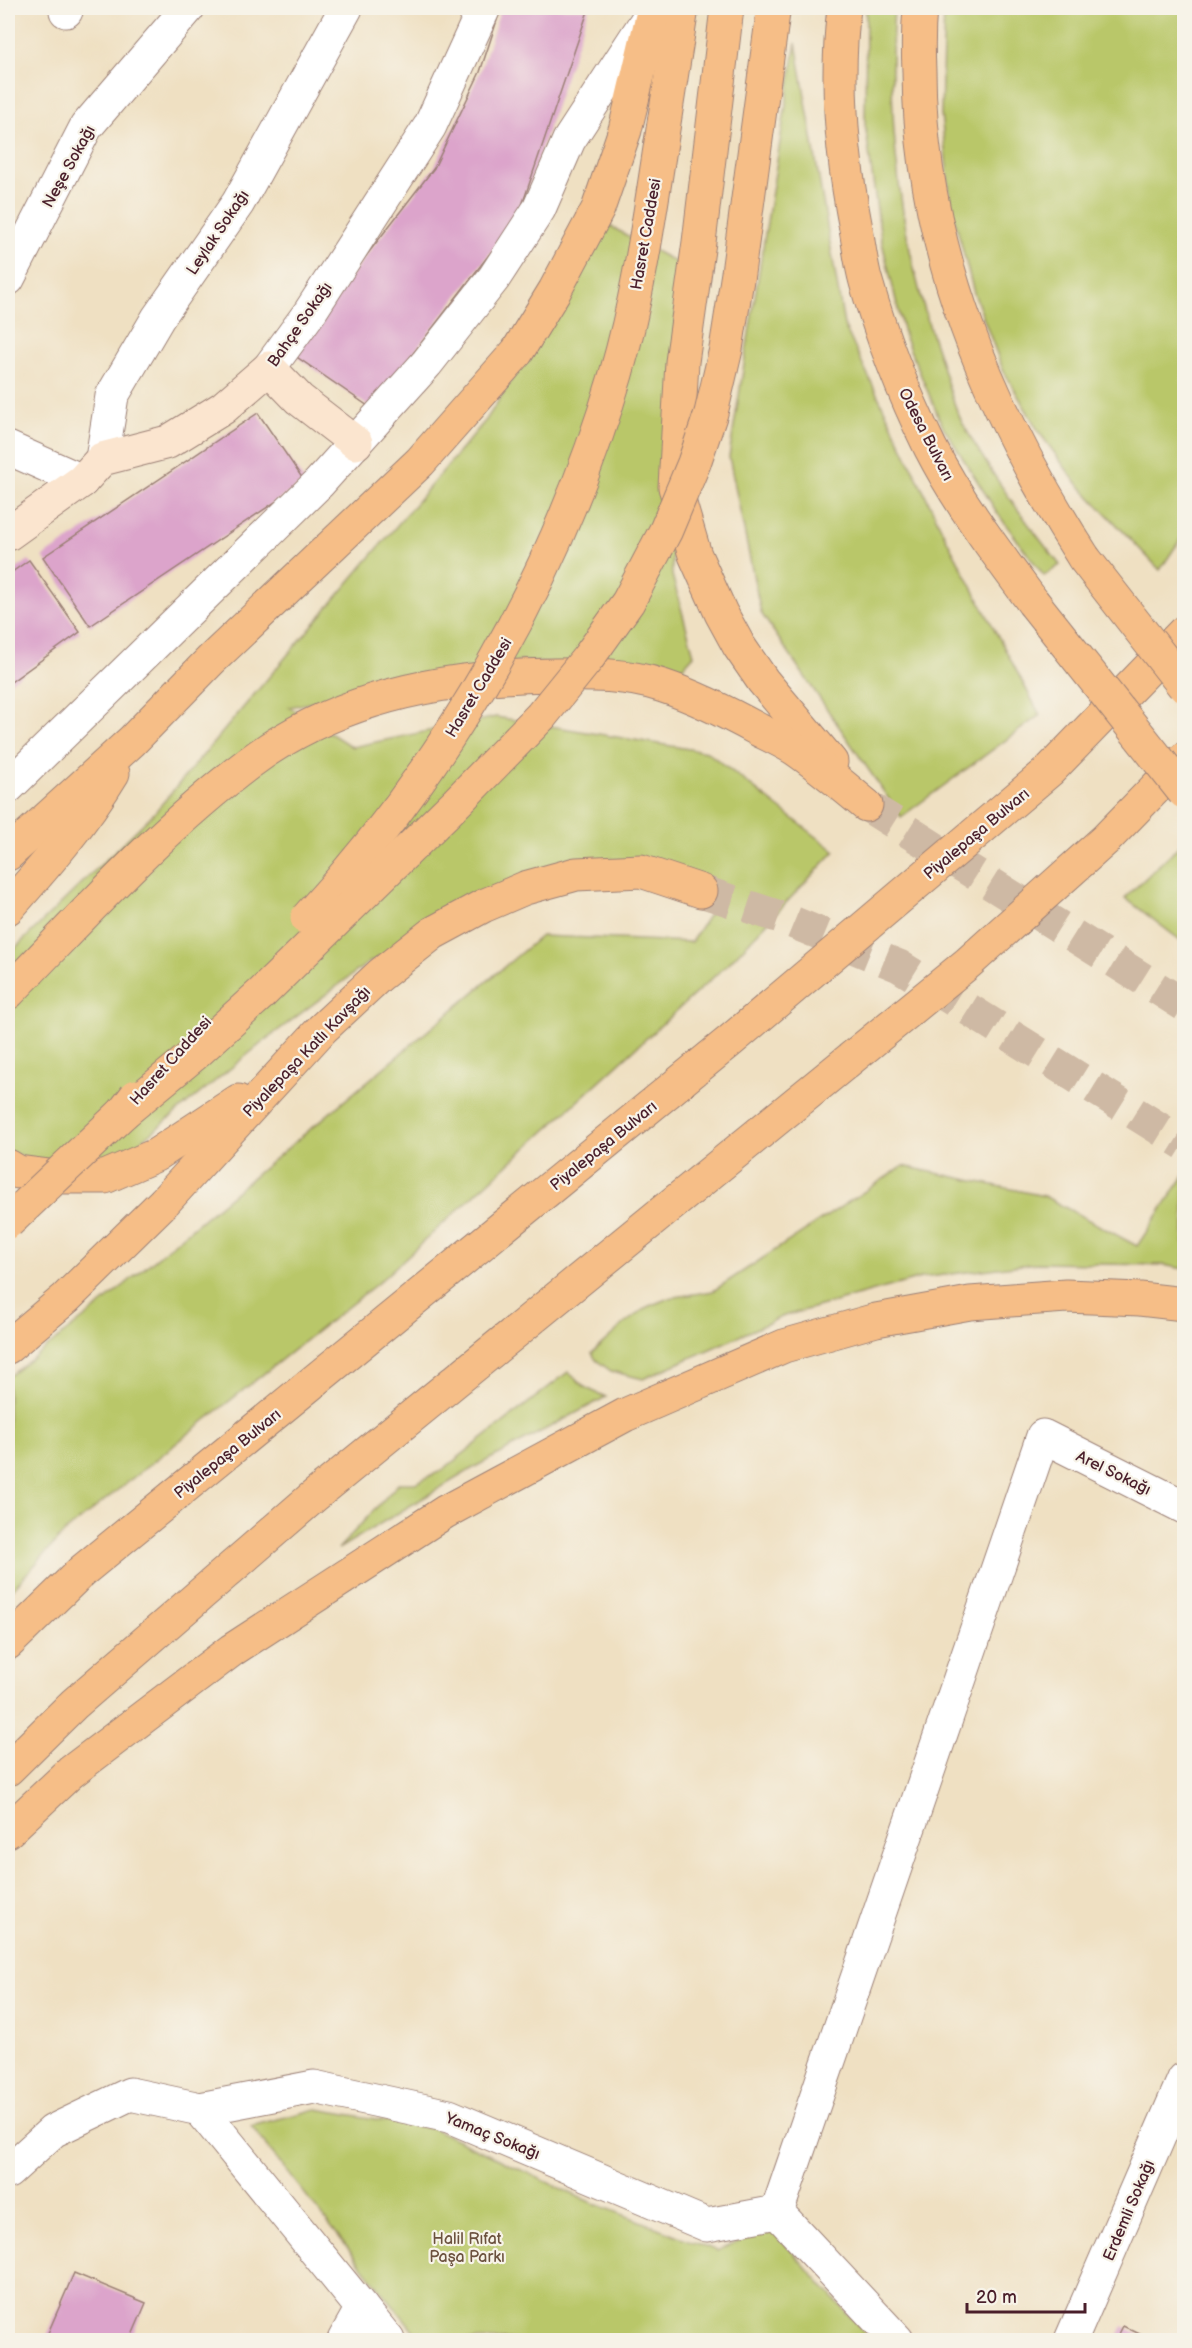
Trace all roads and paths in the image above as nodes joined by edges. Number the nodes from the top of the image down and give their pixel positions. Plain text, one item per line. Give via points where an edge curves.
1 (188, 8) edge
2 (346, 8) edge
3 (484, 8) edge
4 (663, 8) edge
5 (727, 8) edge
6 (844, 8) edge
7 (920, 8) edge
8 (774, 10) edge
9 (8, 279) edge
10 (269, 368) junction
11 (356, 443) junction
12 (8, 448) edge
13 (92, 470) junction
14 (8, 534) edge
15 (1185, 632) edge
16 (1185, 686) edge
17 (132, 741) junction
18 (1185, 759) edge
19 (8, 787) edge
20 (1185, 792) edge
21 (8, 854) edge
22 (701, 891) tunnel mouth
23 (8, 908) edge
24 (8, 993) edge
25 (295, 1058) junction
26 (123, 1113) junction
27 (8, 1166) edge
28 (8, 1222) edge
29 (1185, 1304) edge
30 (8, 1347) edge
31 (1185, 1507) edge
32 (8, 1643) edge
33 (8, 1769) edge
34 (8, 1831) edge
35 (1185, 2079) edge
36 (200, 2109) junction
37 (8, 2172) edge
38 (777, 2212) junction
39 (362, 2308) junction
40 (344, 2340) edge
41 (388, 2340) edge
42 (897, 2340) edge
43 (1071, 2340) edge

1 - 9 street, Neşe Sokağı via 87,127
2 - 13 street, Leylak Sokağı via 238,203 158,318 112,396
3 - 10 street, Bahçe Sokağı via 430,126 310,312
4 - 11 street via 569,140 539,209 494,278 427,363
4 - 17 main road via 598,209 517,352 420,462 211,660
4 - 26 main road, Hasret Caddesi, bridge via 661,142 642,261 616,374 590,455 530,597 462,717 392,820 288,938 155,1071
5 - 24 main road via 682,362 675,487 695,555 739,646 763,681 866,805 794,748 725,711 661,685 601,674 529,675 470,678 406,689 303,728 250,762 168,831
6 - 20 main road, Odesa Bulvarı, bridge via 840,88 852,210 866,280 895,368 931,448 982,534
7 - 16 main road, bridge via 919,99 925,172 945,257 982,371 1052,507 1084,558
8 - 26 main road, bridge via 726,349 711,413 666,530 628,602 541,716 457,802 262,993
10 - 11 street via 299,399
10 - 13 street, Bahçe Sokağı via 224,408 168,442
11 - 19 street
12 - 13 street
13 - 14 street, Bahçe Sokağı
15 - 32 main road, Piyalepaşa Bulvarı via 1049,771 730,1041 82,1571
17 - 21 main road
17 - 23 main road via 95,803
18 - 33 main road via 1090,854 968,963 313,1497 74,1704
22 - 25 main road, Piyalepaşa Katlı Kavşağı via 641,871 576,874 525,888 433,933 380,975
25 - 27 main road via 156,1155 105,1177 58,1177 18,1172
25 - 30 main road, Piyalepaşa Katlı Kavşağı via 164,1202 66,1298
26 - 28 main road, Hasret Caddesi, bridge
29 - 34 main road via 1066,1296 970,1303 876,1320 784,1346 625,1415 445,1512 232,1650 71,1772
31 - 38 street, Arel Sokağı via 1043,1437
35 - 43 street, Erdemli Sokağı
36 - 37 street via 130,2094 53,2131
36 - 38 street, Yamaç Sokağı via 314,2087 449,2116 707,2225
36 - 39 street
38 - 42 street
39 - 40 street
39 - 41 street

